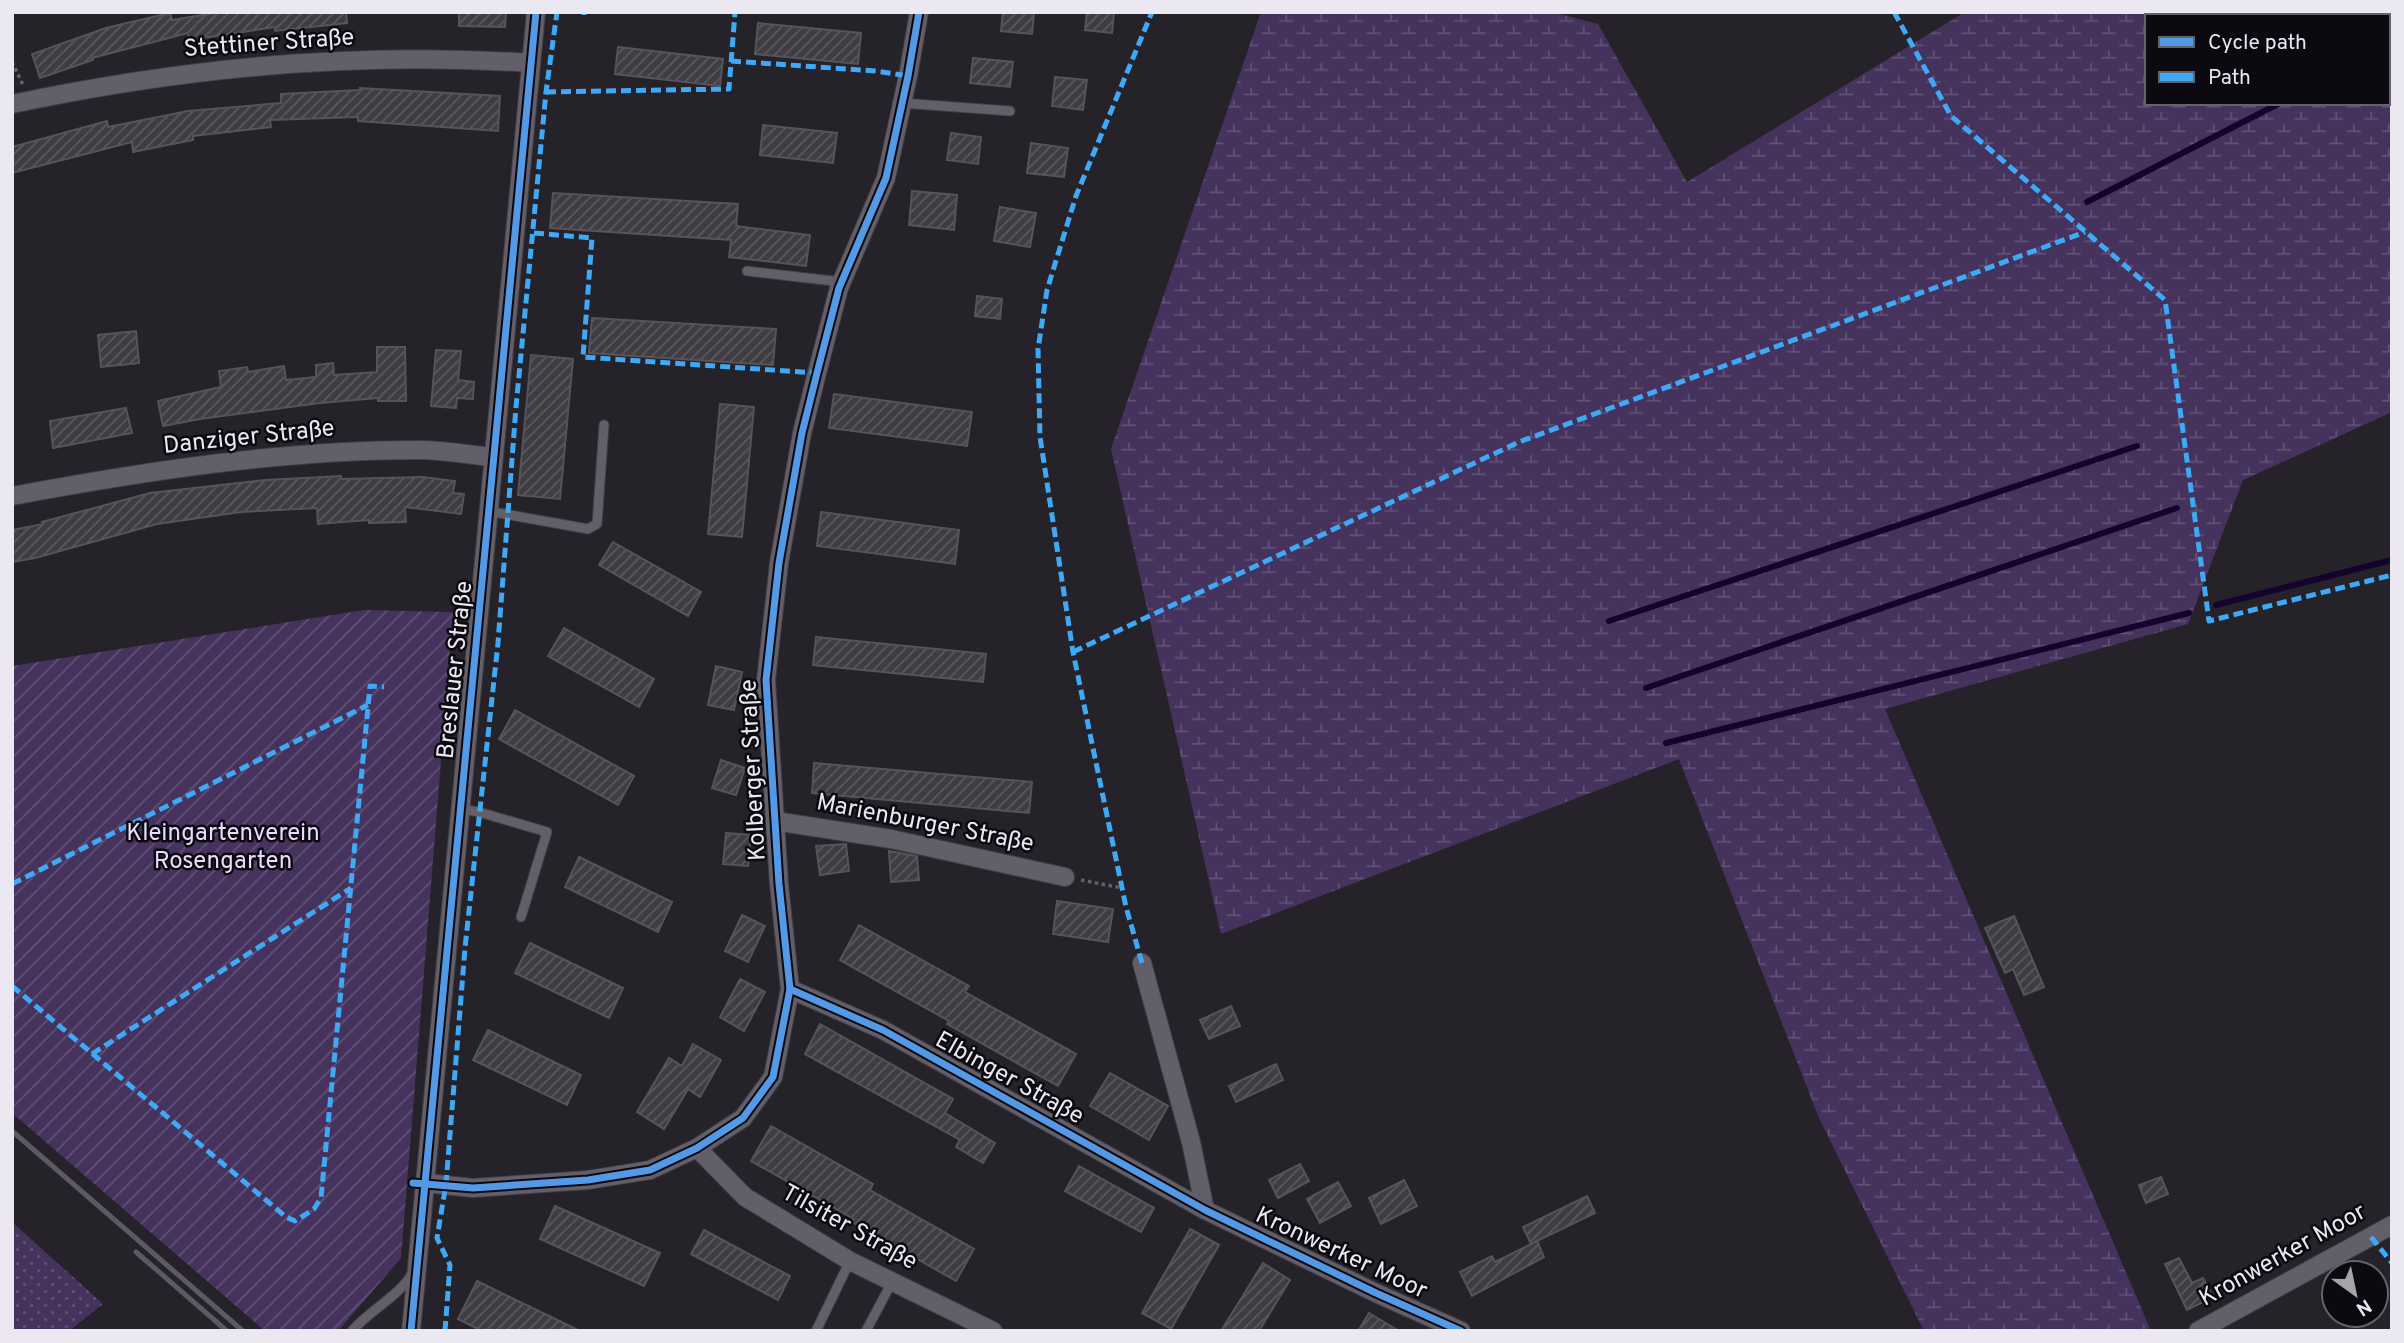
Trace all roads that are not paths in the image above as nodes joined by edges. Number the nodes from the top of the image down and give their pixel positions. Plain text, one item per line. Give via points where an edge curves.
1 (536, 12) edge
2 (919, 12) edge
3 (531, 63) junction
4 (21, 102) edge
5 (902, 103) junction
6 (1010, 111) dead end
7 (747, 271) dead end
8 (842, 282) junction
9 (604, 425) dead end
10 (493, 457) junction
11 (12, 496) edge
12 (488, 511) junction
13 (461, 809) junction
14 (775, 821) junction
15 (1065, 877) road end
16 (521, 917) dead end
17 (1142, 963) dead end
18 (790, 989) junction
19 (697, 1148) junction
20 (426, 1183) junction
21 (1205, 1210) junction
22 (2392, 1225) edge
23 (850, 1261) junction
24 (416, 1266) junction
25 (892, 1282) junction
26 (352, 1331) edge
27 (411, 1331) edge
28 (816, 1331) edge
29 (866, 1331) edge
30 (993, 1331) edge
31 (1461, 1331) edge
32 (2198, 1331) edge

1 - 3 street, Breslauer Straße
2 - 5 street, Kolberger Straße
3 - 4 street, Stettiner Straße via 310,62 183,74
3 - 10 street, Breslauer Straße
5 - 6 lane
5 - 8 street, Kolberger Straße via 886,178
7 - 8 lane
8 - 14 street, Kolberger Straße via 802,433 779,563 766,680
9 - 12 lane via 597,524 589,528
10 - 11 street, Danziger Straße via 422,450 328,453 165,470
10 - 12 street, Breslauer Straße
12 - 13 street, Breslauer Straße
13 - 16 lane via 547,832
13 - 20 street, Breslauer Straße
14 - 15 street, Marienburger Straße via 891,839
14 - 18 street, Kolberger Straße
17 - 21 street
18 - 19 street, Kolberger Straße via 774,1077 743,1118
18 - 21 street, Elbinger Straße via 883,1030
19 - 20 street, Kolberger Straße via 650,1170 588,1180 473,1188
19 - 23 street, Tilsiter Straße via 745,1198
20 - 24 street, Breslauer Straße
21 - 31 street, Kronwerker Moor
22 - 32 street, Kronwerker Moor
23 - 25 street, Tilsiter Straße
23 - 28 lane
24 - 26 lane via 404,1287
24 - 27 street, Breslauer Straße
25 - 29 lane
25 - 30 street, Tilsiter Straße

